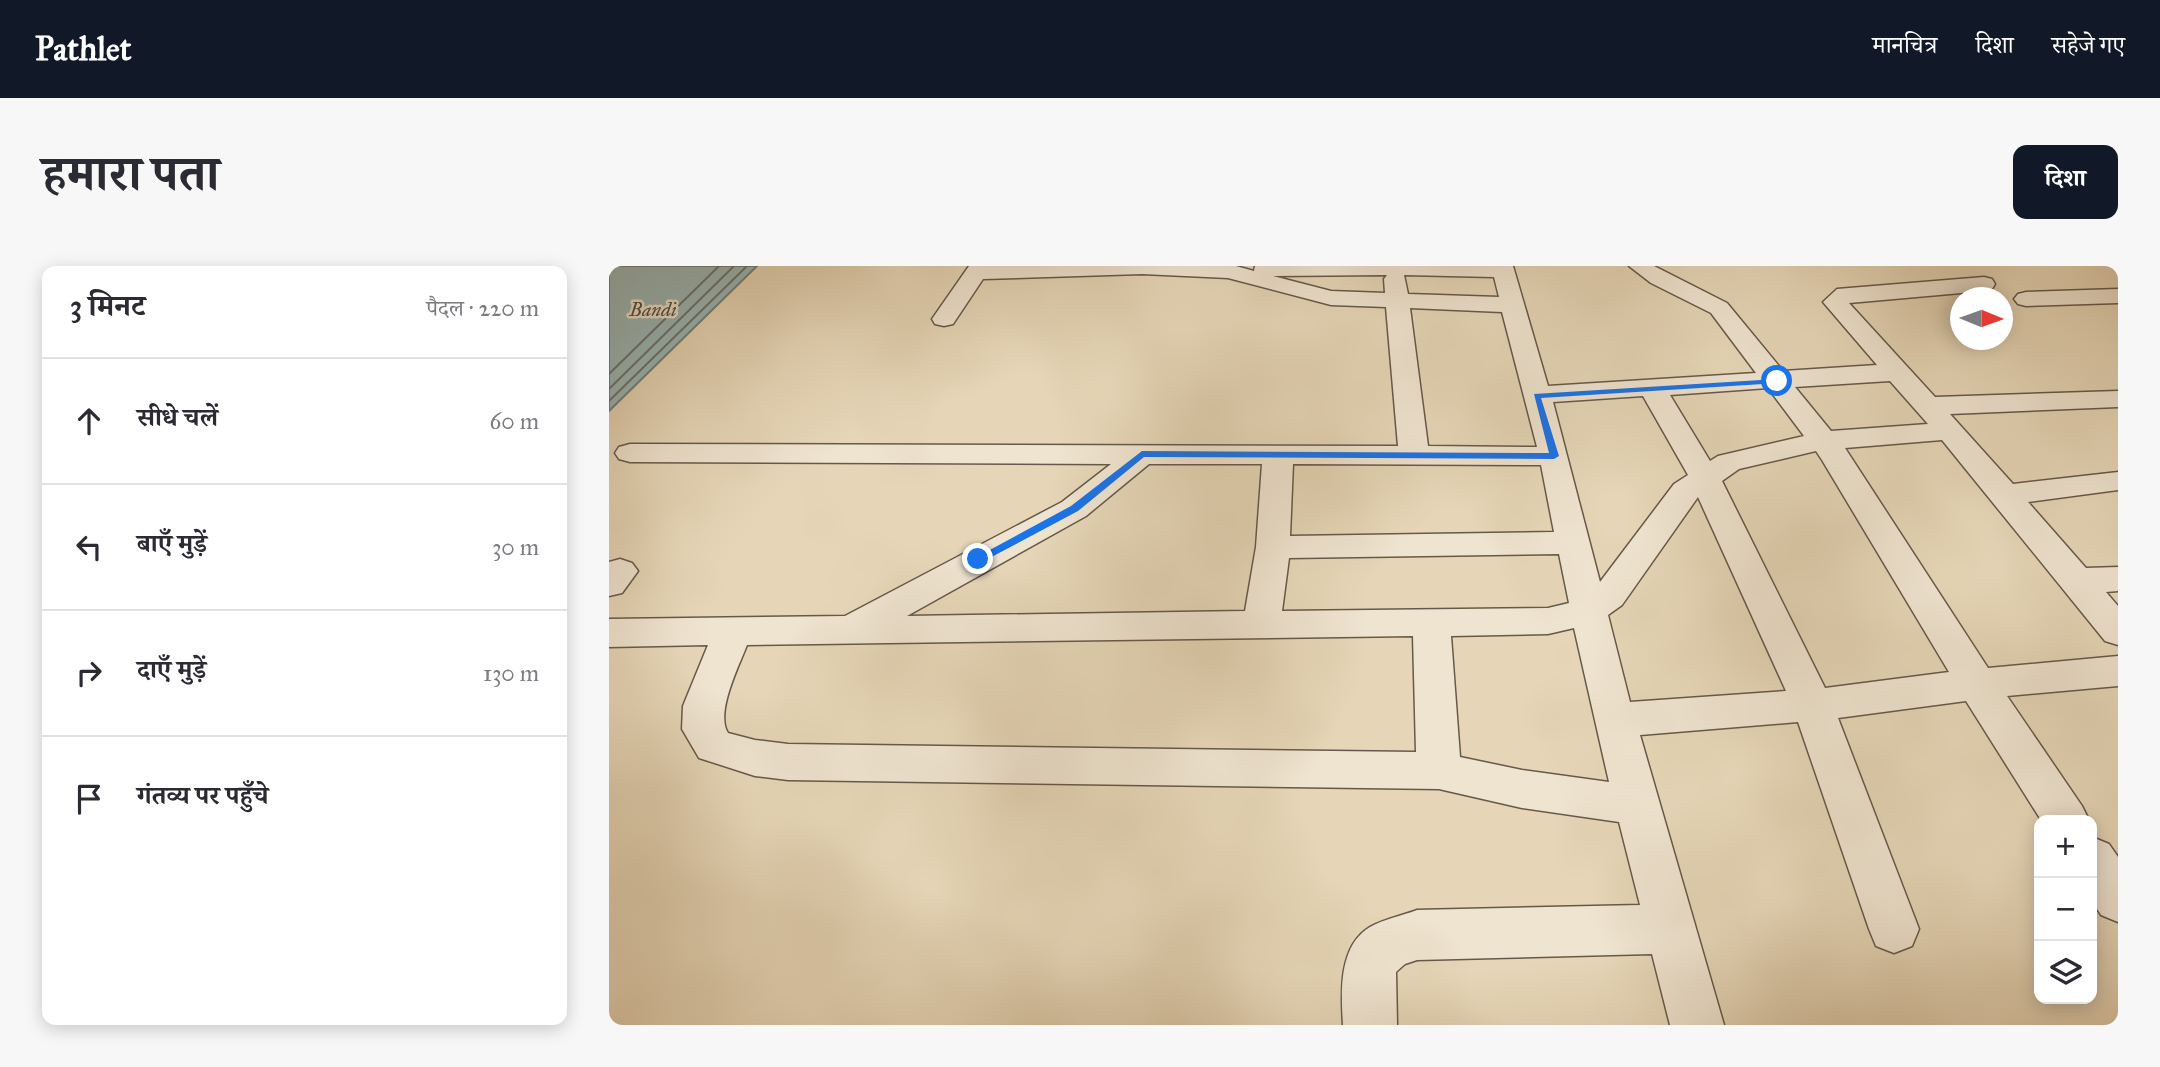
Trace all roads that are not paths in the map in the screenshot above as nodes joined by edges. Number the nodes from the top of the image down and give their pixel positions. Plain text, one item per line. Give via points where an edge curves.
1 (1640, 266) edge
2 (1394, 267) edge
3 (978, 269) edge
4 (1229, 271) junction
5 (1505, 281) edge
6 (1984, 285) dead end
7 (2118, 296) edge
8 (2026, 299) dead end
9 (1397, 302) junction
10 (944, 318) dead end
11 (1898, 372) junction
12 (1777, 381) junction
13 (1653, 388) junction
14 (1537, 396) junction
15 (2118, 399) edge
16 (1939, 419) junction
17 (1823, 441) junction
18 (630, 453) dead end
19 (1142, 454) junction
20 (1278, 454) junction
21 (1414, 454) junction
22 (1554, 456) junction
23 (1705, 478) junction
24 (2118, 481) edge
25 (2005, 495) junction
26 (1574, 542) junction
27 (1273, 547) junction
28 (2118, 579) edge
29 (2077, 581) junction
30 (1587, 611) junction
31 (1431, 624) junction
32 (1261, 625) junction
33 (849, 631) junction
34 (2118, 631) edge
35 (732, 632) junction
36 (609, 633) edge
37 (2118, 671) edge
38 (1977, 684) junction
39 (1813, 705) junction
40 (1615, 720) junction
41 (1439, 771) junction
42 (1637, 805) junction
43 (2063, 815) edge
44 (2097, 867) edge
45 (2118, 900) edge
46 (1670, 929) junction
47 (1893, 929) dead end
48 (1370, 1025) edge
49 (1697, 1025) edge

1 - 12 street via 1664,283 1719,308
2 - 4 street
2 - 5 street
2 - 9 street
3 - 4 street
3 - 10 street
4 - 9 street via 1316,295
5 - 9 street
5 - 14 street
6 - 11 street via 1837,298 1838,308
7 - 8 street
9 - 21 street
11 - 12 street
11 - 16 street
12 - 13 street
12 - 17 street
13 - 14 street
13 - 23 street
14 - 22 street
15 - 16 street
16 - 17 street
16 - 25 street
17 - 23 street via 1729,462
17 - 38 street
18 - 19 street
19 - 20 street
19 - 33 street via 1074,509
20 - 21 street
20 - 27 street
21 - 22 street
22 - 26 street
23 - 30 street via 1685,491 1621,583
23 - 39 street
24 - 25 street
25 - 29 street
26 - 27 street
26 - 30 street
27 - 32 street
28 - 29 street
29 - 34 street
30 - 31 street via 1525,623
30 - 40 street
31 - 32 street
31 - 41 street
32 - 33 street
33 - 35 street
35 - 36 street
35 - 41 street via 704,706 703,729 714,746 755,758
37 - 38 street
38 - 39 street
38 - 43 street
39 - 40 street
39 - 47 street
40 - 42 street
41 - 42 street via 1522,789
42 - 46 street
44 - 45 street
46 - 48 street via 1417,935 1386,946 1372,961
46 - 49 street

